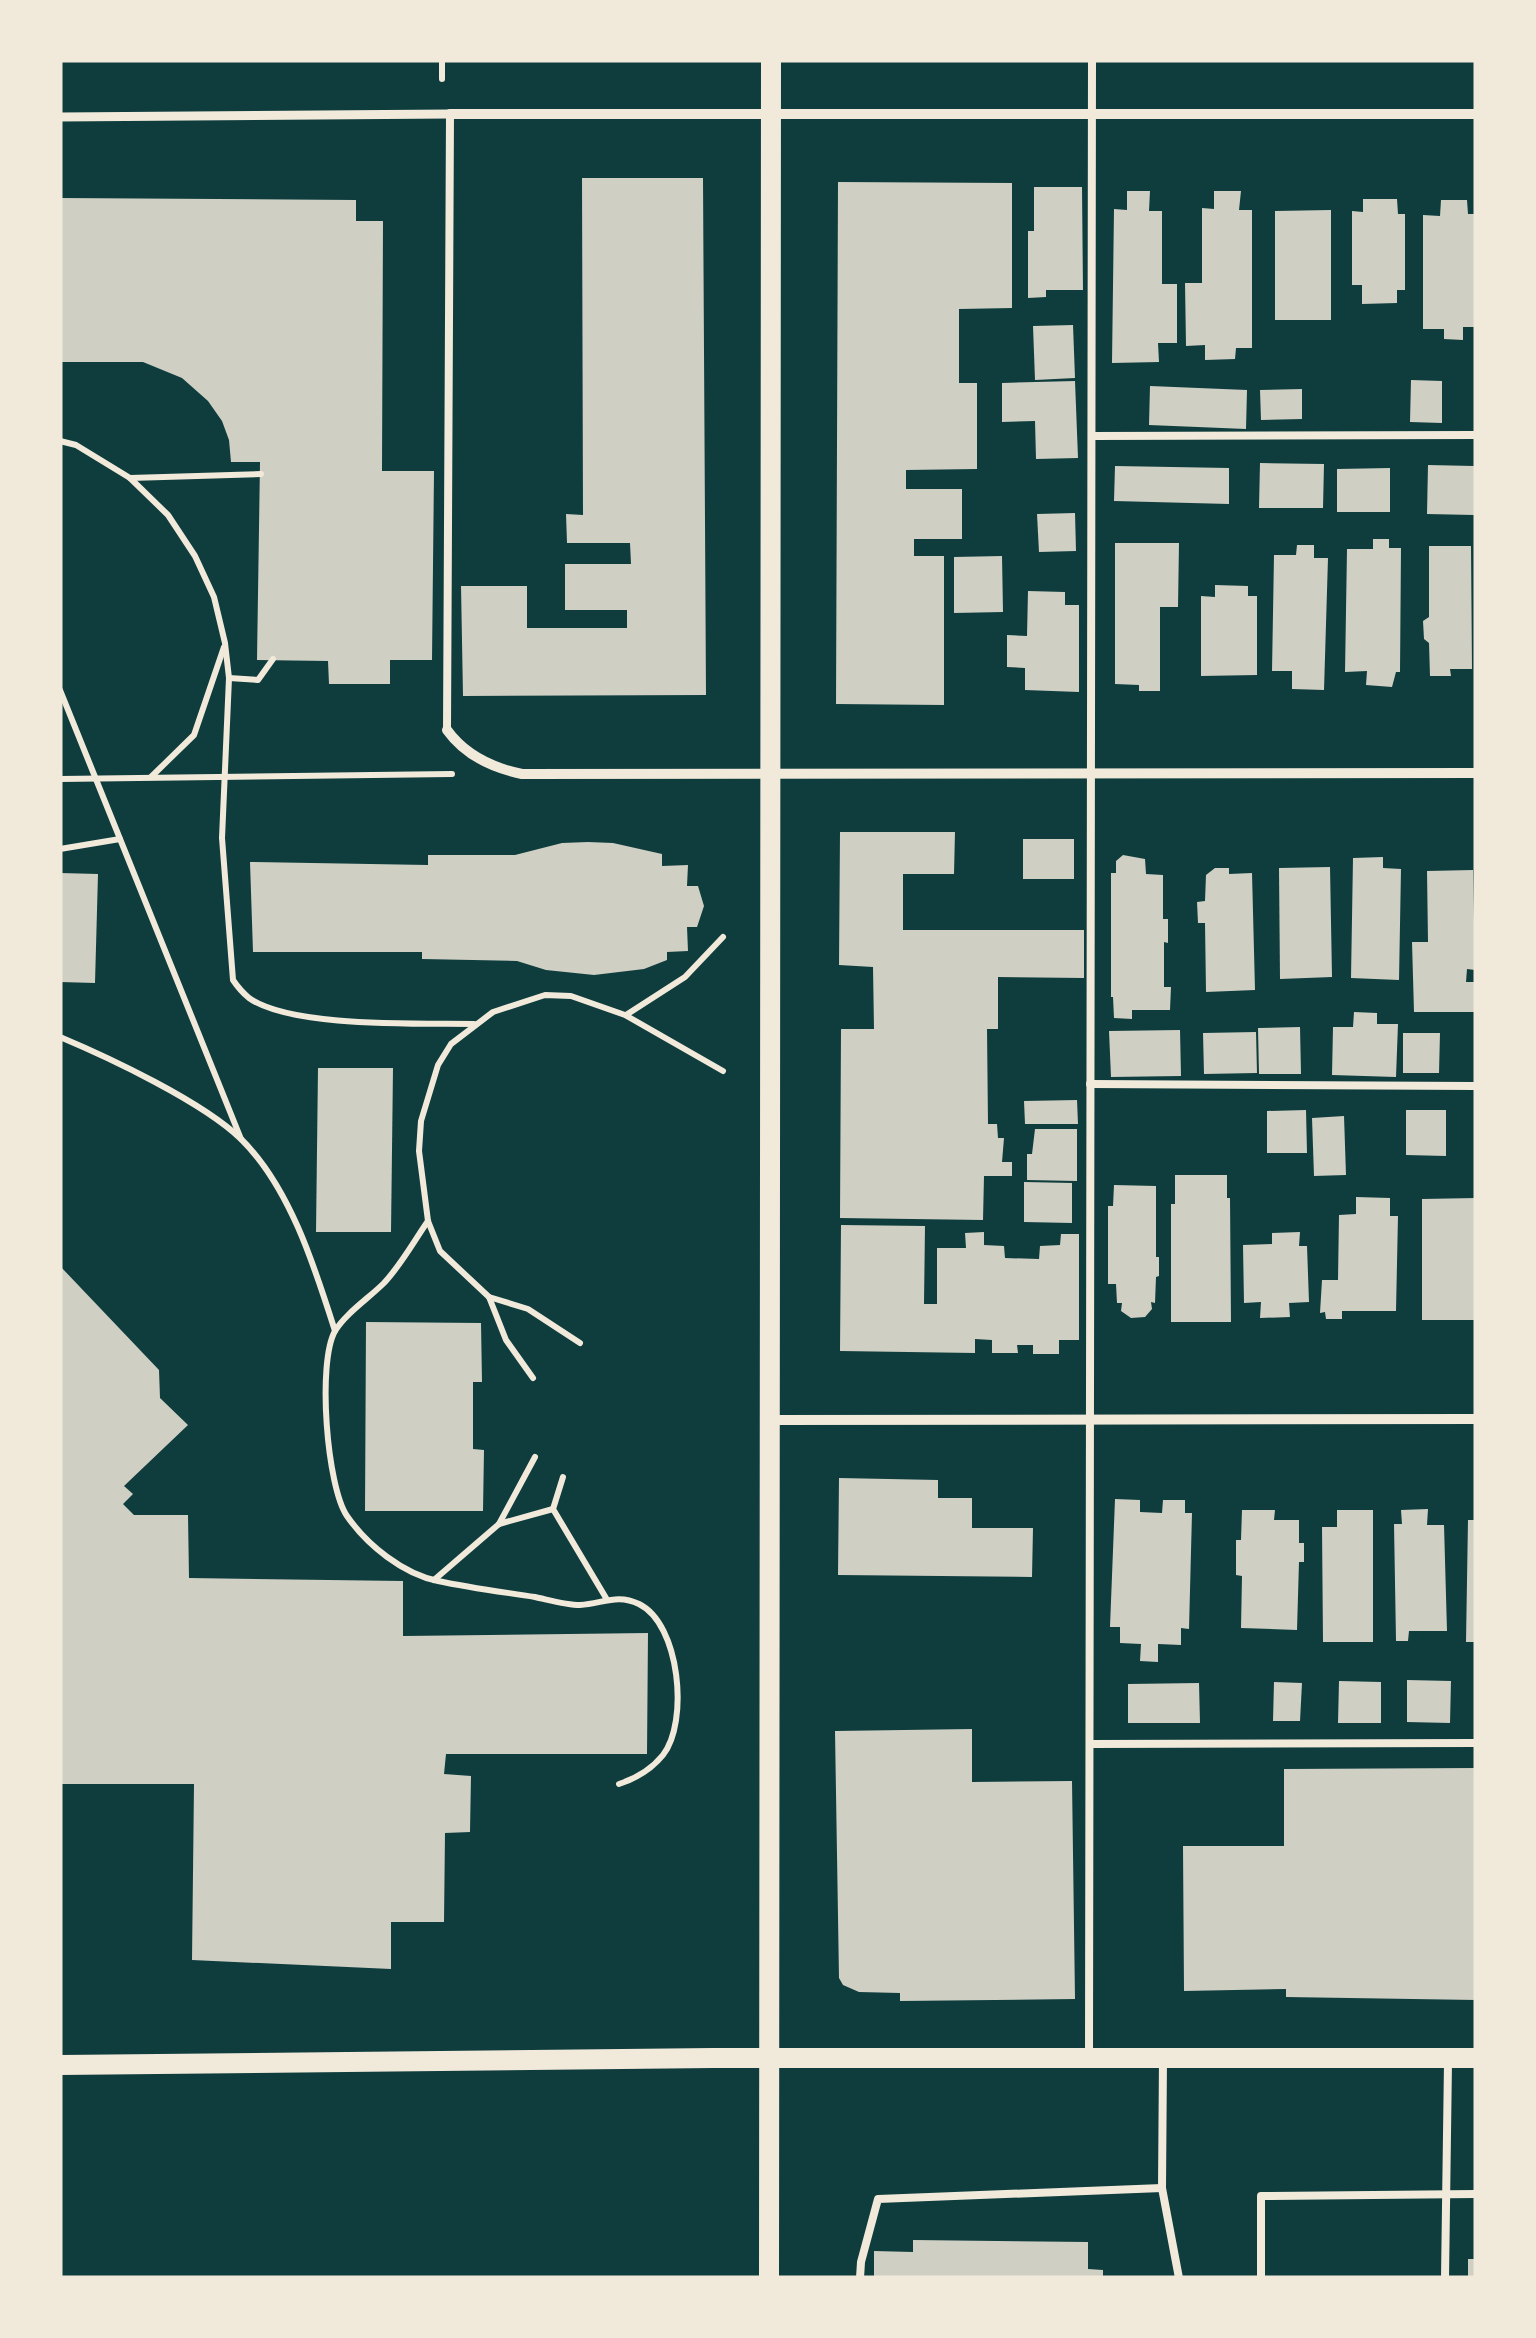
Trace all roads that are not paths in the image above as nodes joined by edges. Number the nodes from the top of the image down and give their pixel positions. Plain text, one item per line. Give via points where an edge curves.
1 (771, 60) edge
2 (1092, 60) edge
3 (450, 114) junction
4 (1476, 114) edge
5 (771, 115) junction
6 (1092, 115) junction
7 (60, 118) edge
8 (1476, 434) edge
9 (1092, 436) junction
10 (447, 730) joint
11 (1476, 773) edge
12 (1091, 774) junction
13 (771, 776) junction
14 (1090, 1084) junction
15 (1476, 1086) edge
16 (1476, 1418) edge
17 (770, 1420) junction
18 (1090, 1420) junction
19 (1476, 1743) edge
20 (1090, 1744) junction
21 (770, 2058) junction
22 (1089, 2058) junction
23 (1163, 2058) junction
24 (1448, 2058) junction
25 (1476, 2058) edge
26 (65, 2065) edge
27 (1162, 2188) junction
28 (1476, 2194) edge
29 (1447, 2195) junction
30 (769, 2278) edge
31 (860, 2278) edge
32 (1179, 2278) edge
33 (1261, 2278) edge
34 (1445, 2278) edge

1 - 5 main road
2 - 6 lane
3 - 5 street
3 - 7 street
3 - 10 lane
4 - 6 street
5 - 6 street
5 - 13 main road
6 - 9 lane
8 - 9 lane
9 - 12 lane
10 - 13 street via 493,768 522,774
11 - 12 street
12 - 13 street
12 - 14 lane
13 - 17 main road
14 - 15 lane
14 - 18 lane
16 - 18 street
17 - 18 street
17 - 21 main road
18 - 20 lane
19 - 20 lane
20 - 22 lane
21 - 22 main road
21 - 26 main road
21 - 30 main road
22 - 23 main road
23 - 24 main road
23 - 27 lane
24 - 25 main road
24 - 29 lane
27 - 31 lane via 878,2199
27 - 32 lane
28 - 29 lane
29 - 33 lane via 1261,2196
29 - 34 lane

